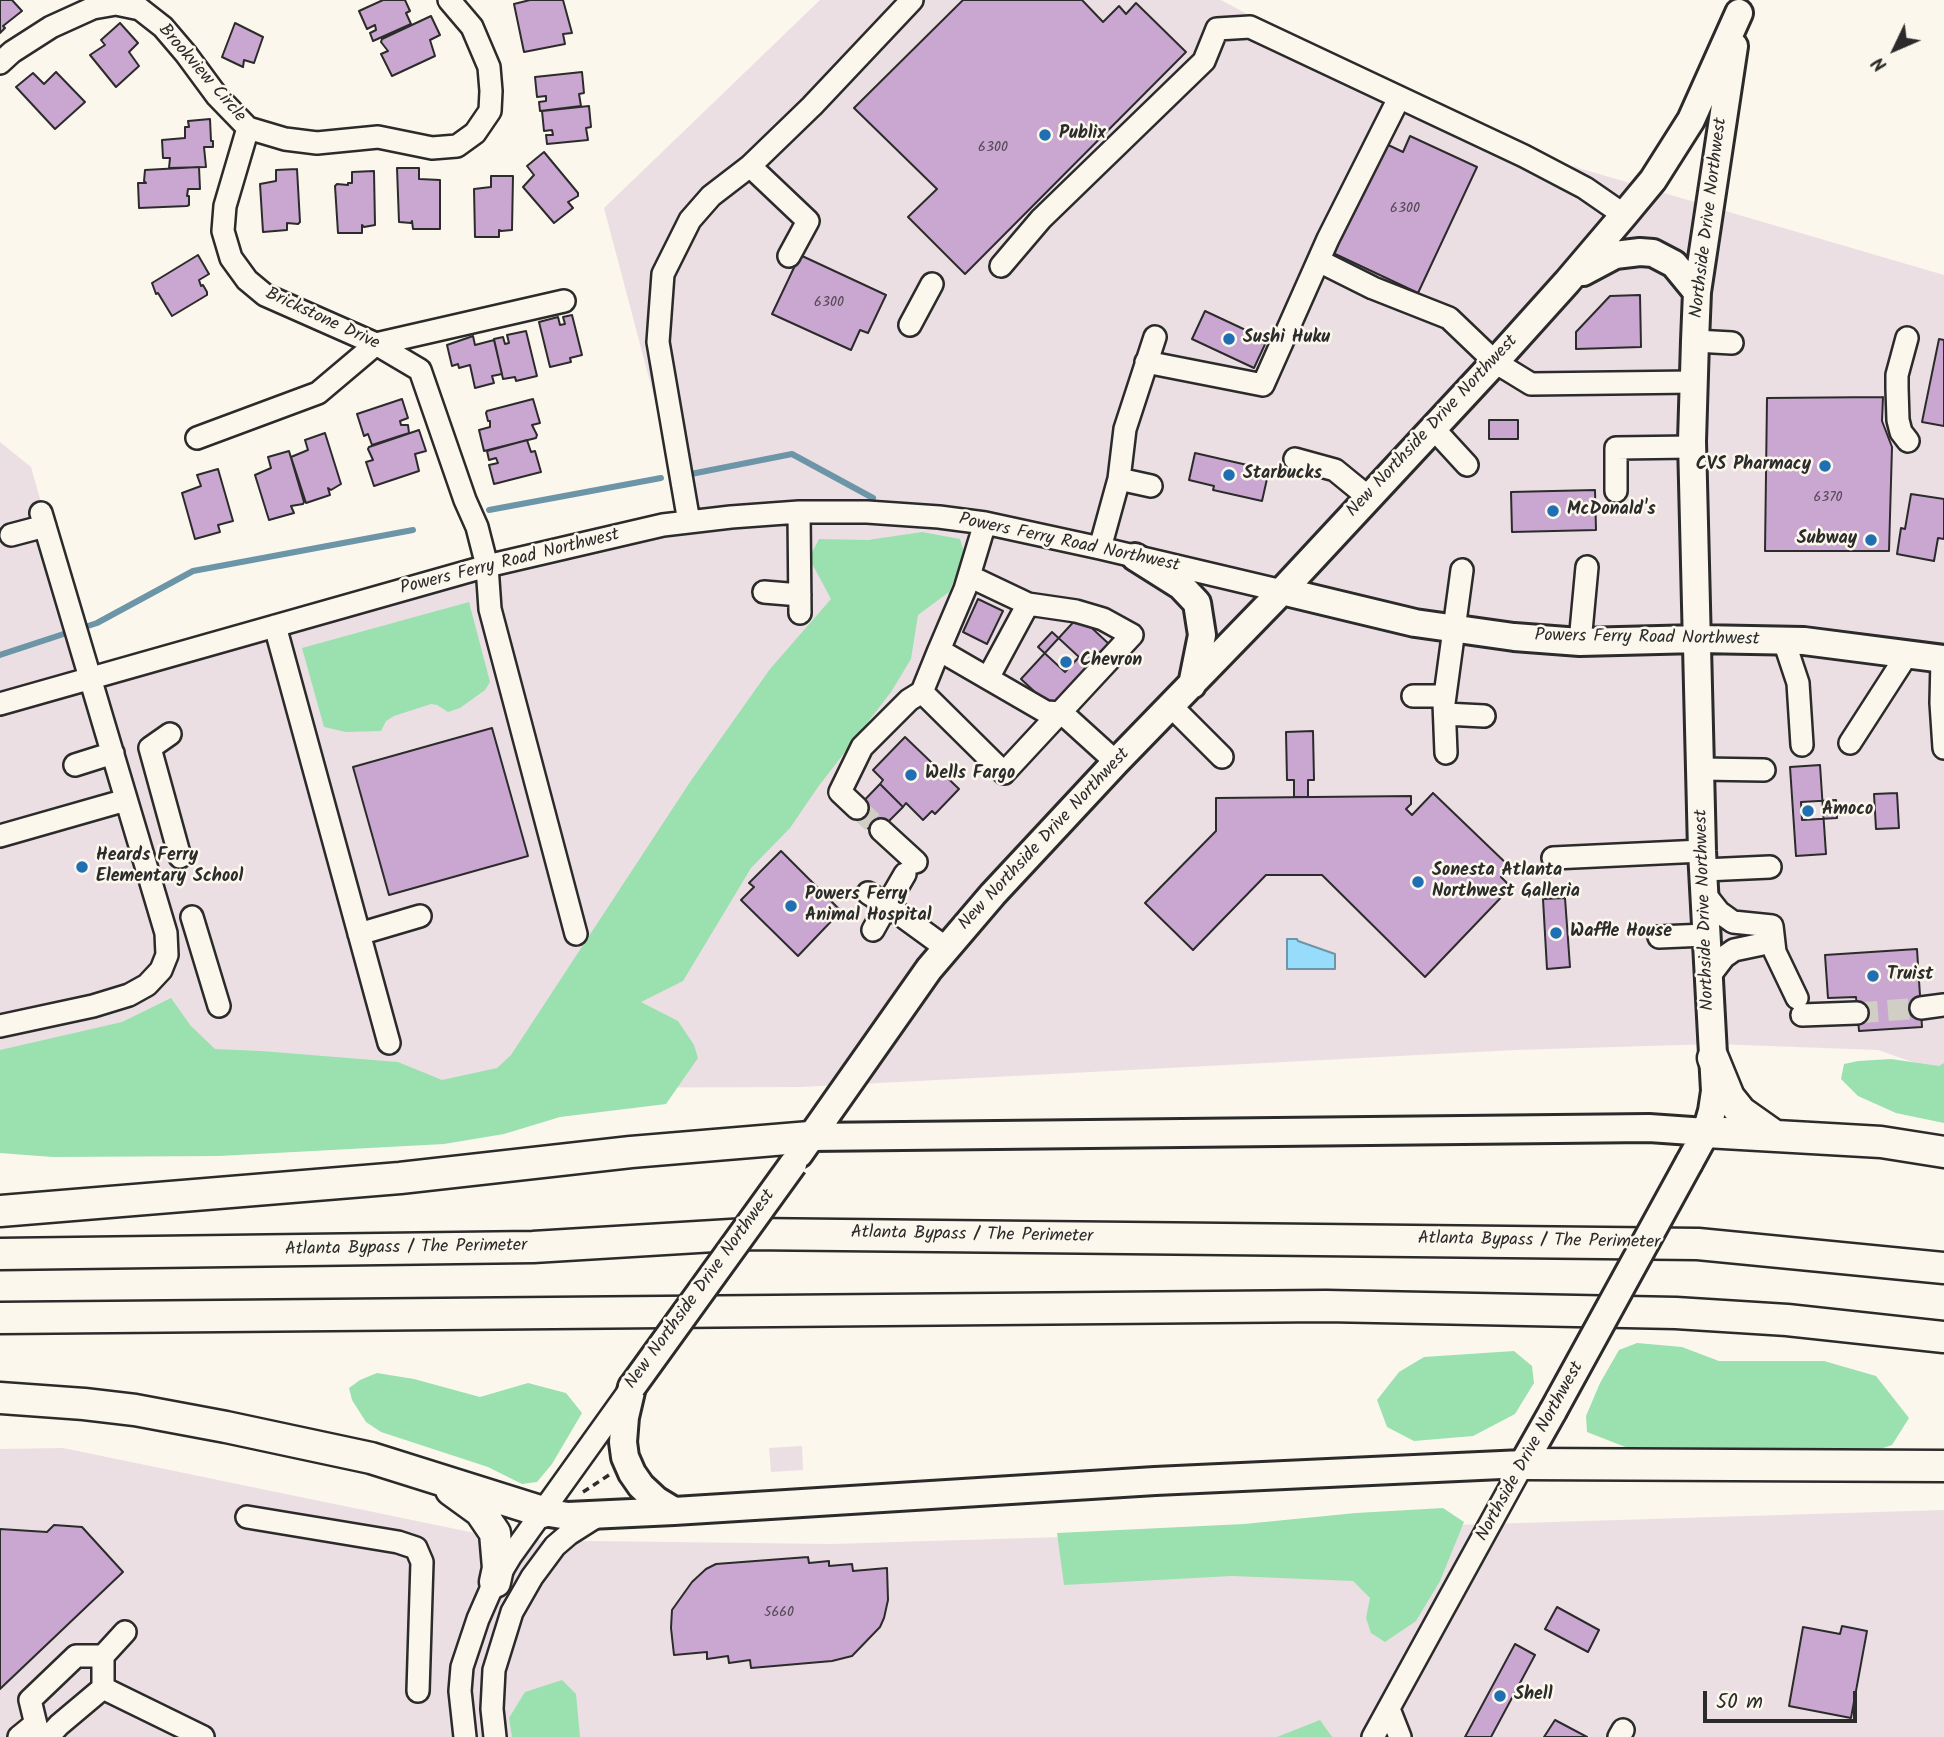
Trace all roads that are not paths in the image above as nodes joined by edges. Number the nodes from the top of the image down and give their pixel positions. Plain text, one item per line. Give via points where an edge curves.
1 (449, 0) edge
2 (912, 0) edge
3 (1740, 6) edge
4 (0, 63) edge
5 (1399, 98) junction
6 (248, 128) junction
7 (750, 166) junction
8 (1624, 215) junction
9 (789, 256) dead end
10 (1320, 261) junction
11 (1001, 266) dead end
12 (1567, 282) junction
13 (932, 284) dead end
14 (1697, 292) junction
15 (564, 301) dead end
16 (910, 325) dead end
17 (1155, 337) dead end
18 (1907, 338) dead end
19 (1695, 341) junction
20 (1732, 343) dead end
21 (376, 344) junction
22 (1146, 362) junction
23 (1495, 362) junction
24 (1694, 383) junction
25 (1433, 428) junction
26 (197, 438) dead end
27 (1908, 441) dead end
28 (1692, 447) junction
29 (1295, 459) dead end
30 (1467, 465) dead end
31 (1119, 480) junction
32 (1151, 486) dead end
33 (1616, 491) dead end
34 (1368, 497) junction
35 (799, 512) junction
36 (689, 522) junction
37 (985, 523) junction
38 (11, 535) dead end
39 (1100, 548) junction
40 (1135, 557) junction
41 (486, 566) junction
42 (1587, 567) dead end
43 (1462, 570) dead end
44 (969, 576) junction
45 (1282, 591) junction
46 (764, 592) dead end
47 (1028, 604) junction
48 (275, 626) junction
49 (1454, 629) junction
50 (1698, 639) junction
51 (1784, 641) junction
52 (1580, 642) junction
53 (939, 650) junction
54 (1908, 653) junction
55 (1943, 659) edge
56 (91, 678) junction
57 (988, 678) junction
58 (1192, 684) junction
59 (922, 692) junction
60 (1413, 696) dead end
61 (0, 704) edge
62 (1445, 705) junction
63 (1171, 706) junction
64 (1062, 713) junction
65 (1484, 716) dead end
66 (170, 734) dead end
67 (1850, 743) dead end
68 (1802, 745) dead end
69 (1944, 748) edge
70 (113, 753) junction
71 (1446, 753) dead end
72 (1222, 757) dead end
73 (1116, 762) junction
74 (75, 765) dead end
75 (1701, 769) junction
76 (1764, 770) dead end
77 (126, 800) junction
78 (857, 808) tunnel mouth
79 (881, 830) tunnel mouth
80 (0, 836) edge
81 (180, 857) dead end
82 (1553, 858) dead end
83 (1770, 867) dead end
84 (1703, 872) junction
85 (868, 893) dead end
86 (887, 905) junction
87 (420, 916) dead end
88 (192, 917) dead end
89 (873, 930) dead end
90 (359, 934) junction
91 (576, 934) dead end
92 (1772, 934) junction
93 (1706, 936) junction
94 (1659, 937) dead end
95 (946, 948) junction
96 (1708, 978) junction
97 (1944, 1005) edge
98 (219, 1006) dead end
99 (1921, 1008) tunnel mouth
100 (1857, 1013) tunnel mouth
101 (0, 1026) edge
102 (389, 1043) dead end
103 (1713, 1058) junction
104 (1706, 1132) junction
105 (1775, 1136) junction
106 (810, 1137) junction
107 (1944, 1152) edge
108 (0, 1211) edge
109 (0, 1254) edge
110 (1944, 1268) edge
111 (0, 1318) edge
112 (1944, 1336) edge
113 (632, 1387) junction
114 (0, 1398) edge
115 (1523, 1464) junction
116 (1944, 1466) edge
117 (420, 1472) junction
118 (674, 1511) junction
119 (542, 1512) junction
120 (600, 1514) junction
121 (247, 1517) dead end
122 (495, 1582) junction
123 (125, 1632) dead end
124 (103, 1656) junction
125 (103, 1688) junction
126 (418, 1691) dead end
127 (1389, 1709) junction
128 (41, 1733) edge
129 (19, 1737) edge
130 (203, 1737) edge
131 (465, 1737) edge
132 (495, 1737) edge
133 (1373, 1737) edge
134 (1400, 1737) edge

1 - 6 street, Brookview Circle via 472,27 489,67 491,91 490,111 475,133 457,146 432,148 377,137 317,143
2 - 7 street
3 - 8 main road, New Northside Drive Northwest via 1686,128
3 - 14 main road, Northside Drive Northwest
4 - 6 street, Brookview Circle via 51,27 93,8 116,4 140,9 163,27
5 - 8 street via 1585,188
5 - 10 street
5 - 11 street via 1250,27 1217,29 1204,61 1041,219
6 - 21 street, Brickstone Drive via 225,206 223,231 231,258 265,295
7 - 9 street via 808,221
7 - 36 street via 711,196 690,220 663,274 658,342
8 - 12 main road, New Northside Drive Northwest
10 - 22 street via 1263,385
10 - 23 street via 1449,318
12 - 14 main road via 1615,255 1653,253 1674,264
12 - 23 main road, New Northside Drive Northwest
13 - 16 street
14 - 19 main road, Northside Drive Northwest
15 - 21 street
17 - 22 street
18 - 27 street via 1897,388 1898,420
19 - 20 street
19 - 24 main road, Northside Drive Northwest
21 - 26 street via 318,393
21 - 41 street, Brickstone Drive via 420,370 464,500 456,515
22 - 31 street via 1125,429
23 - 24 street via 1531,384
23 - 25 main road, New Northside Drive Northwest
24 - 28 main road, Northside Drive Northwest
25 - 30 street
25 - 34 main road, New Northside Drive Northwest
28 - 33 street via 1616,448
28 - 50 main road, Northside Drive Northwest
29 - 34 street via 1335,470
31 - 32 street
31 - 39 street
34 - 45 main road, New Northside Drive Northwest
35 - 36 street, Powers Ferry Road Northwest
35 - 37 street, Powers Ferry Road Northwest via 867,512
35 - 46 street via 800,604
36 - 41 street, Powers Ferry Road Northwest
37 - 39 street, Powers Ferry Road Northwest
37 - 44 street
38 - 56 street via 43,519
39 - 40 street, Powers Ferry Road Northwest
40 - 45 street, Powers Ferry Road Northwest
40 - 58 main road via 1181,586 1197,603 1202,635
41 - 48 street, Powers Ferry Road Northwest
41 - 91 street via 490,610
42 - 52 street
43 - 49 street
44 - 47 street
44 - 53 street
45 - 49 main road, Powers Ferry Road Northwest
45 - 58 main road, New Northside Drive Northwest
47 - 57 street
47 - 64 street via 1103,619 1132,635
48 - 56 street, Powers Ferry Road Northwest
48 - 90 street
49 - 52 main road, Powers Ferry Road Northwest
49 - 62 street
50 - 51 main road, Powers Ferry Road Northwest
50 - 52 main road, Powers Ferry Road Northwest
50 - 75 main road, Northside Drive Northwest
51 - 54 main road, Powers Ferry Road Northwest
51 - 68 street via 1798,683
53 - 57 street
53 - 59 street
54 - 55 main road, Powers Ferry Road Northwest
54 - 67 street
55 - 69 street
56 - 61 street, Powers Ferry Road Northwest
56 - 70 street
57 - 64 street via 1046,712
58 - 63 main road, New Northside Drive Northwest
59 - 64 street via 1004,773
59 - 78 street via 862,747 840,792
60 - 62 street
62 - 65 street
62 - 71 street
63 - 72 street
63 - 73 main road, New Northside Drive Northwest
64 - 73 street
66 - 81 street via 150,748
70 - 74 street
70 - 77 street
73 - 95 main road, New Northside Drive Northwest
75 - 76 street
75 - 84 main road, Northside Drive Northwest
77 - 80 street
77 - 101 street via 166,933 167,955 161,970 129,995
79 - 86 street via 911,868
82 - 84 street
83 - 84 street
84 - 92 street via 1719,912 1733,922
84 - 93 main road, Northside Drive Northwest
85 - 86 street
86 - 89 street
86 - 95 street
87 - 90 street
88 - 98 street
90 - 102 street
92 - 96 street via 1734,950
92 - 100 street via 1799,1007
93 - 94 street
93 - 96 main road, Northside Drive Northwest
95 - 106 main road, New Northside Drive Northwest
96 - 103 main road, Northside Drive Northwest
97 - 99 street
103 - 104 main road, Northside Drive Northwest via 1715,1091
103 - 105 highway via 1729,1097 1747,1117
104 - 105 highway
104 - 106 main road via 1649,1128
104 - 115 main road, Northside Drive Northwest, bridge
105 - 107 highway via 1881,1142
106 - 108 highway
106 - 113 main road, New Northside Drive Northwest, bridge
109 - 110 highway, Atlanta Bypass / The Perimeter via 533,1247 747,1234 1698,1244
111 - 112 highway via 1326,1306 1676,1313
113 - 118 main road via 625,1417 625,1457 641,1486
113 - 119 street, New Northside Drive Northwest
114 - 117 highway via 135,1410 345,1452
115 - 116 highway
115 - 118 main road
115 - 127 street, Northside Drive Northwest
117 - 119 highway
117 - 122 highway via 463,1497 490,1524 498,1549
118 - 120 main road
119 - 120 main road
119 - 122 street, New Northside Drive Northwest
120 - 132 street via 555,1546 512,1612 494,1670
121 - 126 street via 416,1548 422,1562
122 - 131 street, New Northside Drive Northwest via 462,1667
123 - 124 street
124 - 125 street
124 - 128 street via 76,1656 30,1700
125 - 128 street via 59,1725
125 - 130 street
127 - 133 street, Northside Drive Northwest
127 - 134 street
128 - 129 street

